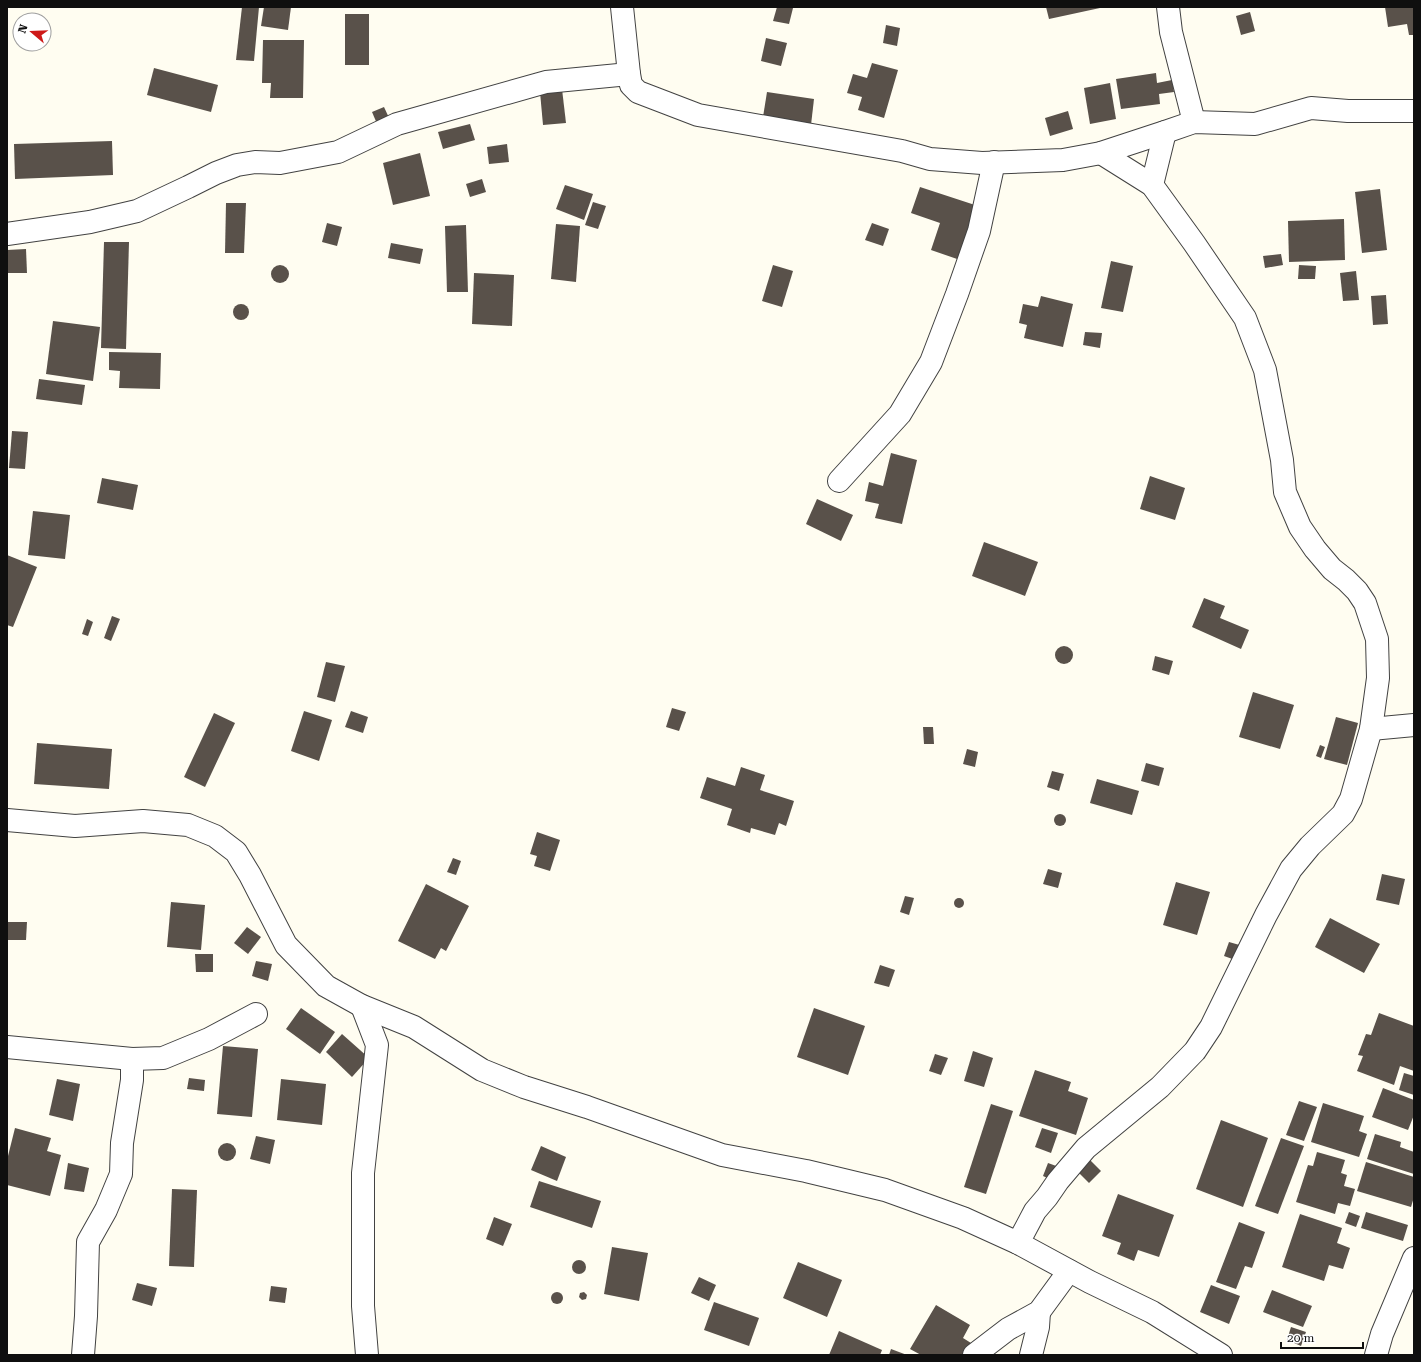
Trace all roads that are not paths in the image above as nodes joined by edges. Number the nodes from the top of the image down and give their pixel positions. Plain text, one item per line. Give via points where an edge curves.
1 (622, 7) edge
2 (1168, 7) edge
3 (629, 74) junction
4 (1414, 111) edge
5 (1194, 122) junction
6 (1165, 132) junction
7 (1101, 153) junction
8 (994, 162) junction
9 (1152, 185) junction
10 (7, 234) edge
11 (839, 481) dead end
12 (1414, 724) edge
13 (1371, 729) junction
14 (7, 820) edge
15 (362, 1006) junction
16 (256, 1014) dead end
17 (7, 1047) edge
18 (132, 1059) junction
19 (1018, 1243) junction
20 (1414, 1258) edge
21 (1069, 1271) junction
22 (1039, 1312) junction
23 (83, 1355) edge
24 (367, 1355) edge
25 (974, 1355) edge
26 (1031, 1355) edge
27 (1221, 1355) edge
28 (1376, 1355) edge

1 - 3 street
2 - 5 street via 1171,32
3 - 8 street via 631,85 638,92 698,115 902,151 930,159
3 - 10 street via 546,82 397,124 338,152 280,163 255,162 237,165 137,211 90,222
4 - 5 street via 1311,108 1255,124
5 - 6 street
6 - 7 street
6 - 9 street
7 - 8 street via 1063,160
7 - 9 street
8 - 11 street via 979,231 931,362 900,414
9 - 13 street via 1245,318 1265,370 1282,460 1285,492 1300,527 1332,569 1346,580 1365,603 1377,638 1378,678
12 - 13 street
13 - 19 street via 1351,798 1343,814 1291,869 1211,1027 1196,1051 1160,1087 1086,1148 1035,1212
14 - 15 street via 75,826 143,821 188,825 215,836 236,852 286,944 326,986
15 - 19 street via 414,1028 482,1070 524,1087 722,1155 885,1190 963,1218
15 - 24 street via 377,1045 363,1173 363,1291
16 - 18 street via 209,1039 163,1058
17 - 18 street
18 - 23 street via 121,1174 106,1210 88,1242
19 - 21 street
20 - 28 street via 1382,1334
21 - 22 street
21 - 27 street via 1152,1312
22 - 25 street via 1008,1329
22 - 26 street

